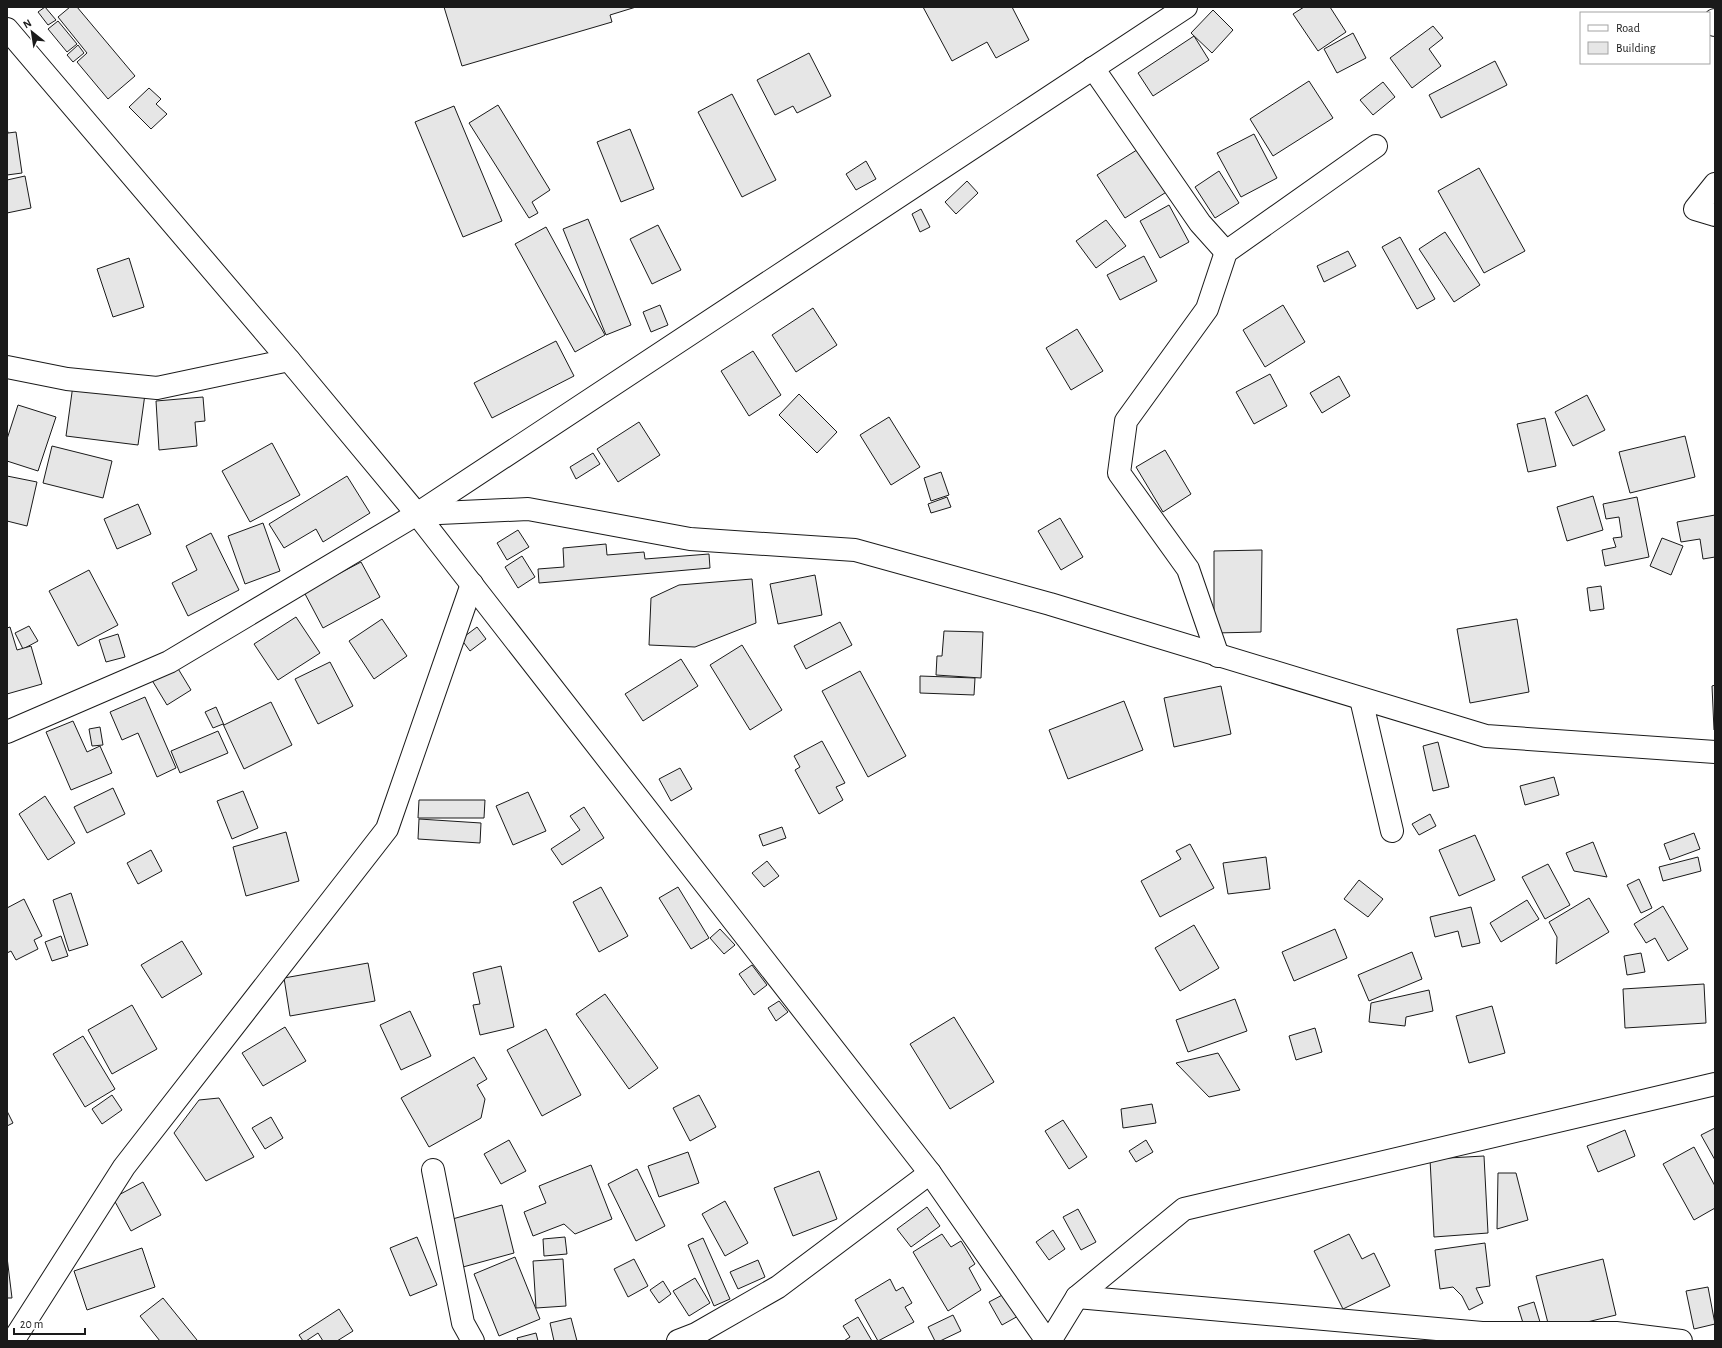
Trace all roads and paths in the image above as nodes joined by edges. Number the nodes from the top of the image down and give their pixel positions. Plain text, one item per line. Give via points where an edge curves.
1 (1186, 7) edge
2 (1715, 20) edge
3 (1715, 25) edge
4 (7, 29) edge
5 (1093, 68) junction
6 (1376, 146) dead end
7 (1715, 184) edge
8 (1715, 215) edge
9 (1226, 252) junction
10 (289, 360) junction
11 (7, 368) edge
12 (417, 514) junction
13 (472, 584) junction
14 (1218, 656) junction
15 (1361, 699) junction
16 (7, 732) edge
17 (1715, 752) edge
18 (1392, 831) dead end
19 (1715, 1084) edge
20 (433, 1170) dead end
21 (930, 1173) junction
22 (1076, 1297) junction
23 (1485, 1337) edge
24 (13, 1341) edge
25 (473, 1341) edge
26 (678, 1341) edge
27 (1049, 1341) edge
28 (1681, 1341) edge

1 - 5 street
2 - 3 street
4 - 10 street
5 - 9 street via 1200,223
5 - 12 street
6 - 9 street
7 - 8 street via 1695,209
9 - 14 street via 1207,309 1126,421 1119,473 1188,569
10 - 11 street via 157,388 67,379
10 - 12 street
12 - 13 street
12 - 14 street via 528,509 690,539 855,550 1050,604
12 - 16 street via 169,662
13 - 21 street
13 - 24 street via 387,829 124,1167
14 - 15 street
15 - 17 street via 1486,736
15 - 18 street
19 - 22 street via 1184,1209
20 - 25 street via 463,1324
21 - 26 street via 778,1287 696,1334
21 - 27 street
22 - 23 street
22 - 27 street
23 - 28 street via 1616,1333

